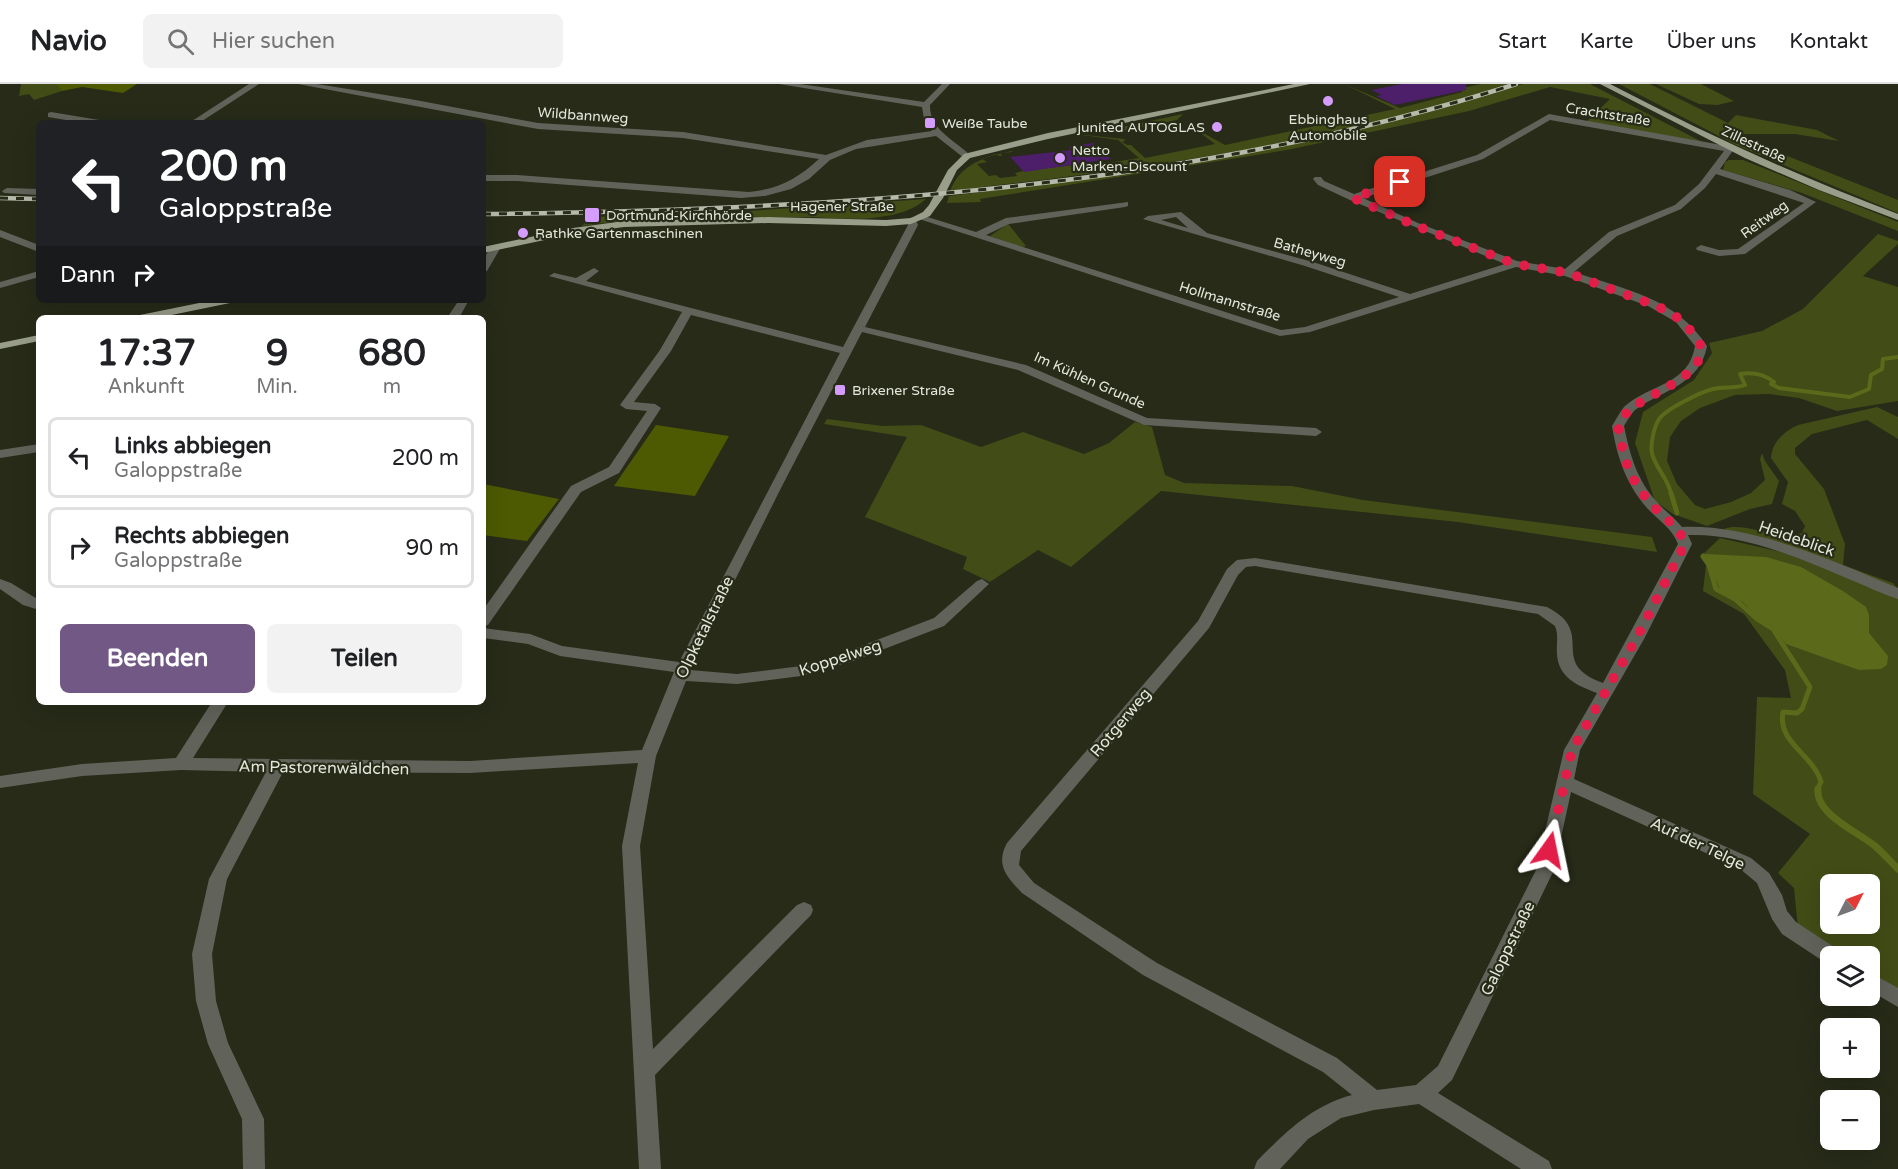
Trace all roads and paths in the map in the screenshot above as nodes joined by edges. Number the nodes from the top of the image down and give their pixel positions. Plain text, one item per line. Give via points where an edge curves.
1 (255, 84) edge
2 (302, 84) edge
3 (783, 84) edge
4 (946, 84) edge
5 (1306, 84) edge
6 (1604, 84) edge
7 (1286, 86) edge
8 (926, 105) junction
9 (51, 115) dead end
10 (81, 120) edge
11 (198, 120) edge
12 (939, 133) junction
13 (1730, 149) junction
14 (967, 156) junction
15 (827, 158) junction
16 (1714, 170) junction
17 (486, 178) edge
18 (1318, 179) dead end
19 (7, 191) dead end
20 (36, 192) edge
21 (1353, 198) junction
22 (1125, 204) dead end
23 (1898, 217) edge
24 (916, 219) junction
25 (0, 233) edge
26 (1203, 235) dead end
27 (977, 236) junction
28 (496, 247) junction
29 (36, 248) edge
30 (1701, 248) dead end
31 (486, 249) edge
32 (486, 264) edge
33 (1515, 264) junction
34 (594, 271) dead end
35 (1568, 273) junction
36 (36, 275) edge
37 (554, 276) dead end
38 (578, 282) junction
39 (0, 285) edge
40 (1409, 297) junction
41 (215, 303) edge
42 (688, 311) junction
43 (155, 315) edge
44 (857, 328) junction
45 (36, 339) edge
46 (0, 346) edge
47 (845, 351) junction
48 (1316, 432) dead end
49 (36, 448) edge
50 (0, 453) edge
51 (1681, 531) junction
52 (0, 584) edge
53 (982, 584) dead end
54 (1898, 594) edge
55 (36, 604) edge
56 (486, 617) edge
57 (486, 633) edge
58 (682, 672) junction
59 (1605, 690) junction
60 (218, 705) edge
61 (648, 756) junction
62 (181, 764) junction
63 (277, 766) junction
64 (0, 782) edge
65 (1564, 782) junction
66 (804, 910) dead end
67 (1820, 949) edge
68 (1880, 987) edge
69 (1898, 998) edge
70 (645, 1071) junction
71 (1421, 1094) junction
72 (1374, 1100) junction
73 (254, 1169) edge
74 (650, 1169) edge
75 (1265, 1169) edge
76 (1541, 1169) edge

1 - 11 street
2 - 15 street, Wildbannweg via 538,126 683,135
3 - 8 street
4 - 8 street
5 - 7 main road
6 - 13 main road, Zillestraße
7 - 14 main road
8 - 12 street via 926,115
9 - 10 street
12 - 14 street
12 - 15 street via 880,141
13 - 16 street
13 - 21 street, Crachtstraße via 1549,117 1480,157
13 - 23 main road, Zillestraße
14 - 24 main road via 950,171 936,201
15 - 17 street via 792,185 751,195
16 - 30 street, Reitweg via 1811,202 1741,252 1719,253
16 - 35 street via 1677,207 1613,234
18 - 21 street
19 - 20 street
21 - 33 street
22 - 27 street via 1012,220
24 - 27 street, Hollmannstraße
24 - 28 main road, Hagener Straße via 616,225
24 - 44 street, Olpketalstraße
25 - 29 street
26 - 40 street, Batheyweg
27 - 40 street, Hollmannstraße via 1280,333 1306,330
28 - 31 main road, Hagener Straße
28 - 32 street
33 - 35 street, Hollmannstraße
33 - 40 street, Hollmannstraße
34 - 38 street
35 - 51 street via 1659,307 1678,318 1701,346 1693,369 1629,409 1618,426 1634,482
36 - 39 street
37 - 38 street
38 - 42 street
41 - 43 main road
42 - 47 street
42 - 56 street via 626,405 655,408 624,456 614,470 576,489
44 - 47 street, Olpketalstraße
44 - 48 street, Im Kühlen Grunde via 1022,367 1144,421
45 - 46 main road
47 - 58 street, Olpketalstraße
49 - 50 street
51 - 54 street, Heideblick via 1708,531 1759,542
51 - 59 street, Galoppstraße via 1685,544 1682,552
52 - 55 street via 14,589 25,602
53 - 58 street, Koppelweg via 939,622 801,671 737,679
57 - 58 street, Koppelweg
58 - 61 street, Olpketalstraße
59 - 65 street, Galoppstraße via 1572,750
59 - 72 street, Rotgerweg via 1571,672 1564,627 1553,614 1542,610 1255,562 1242,563 1232,572 1204,624 1013,848 1008,858 1011,871 1028,888 1150,969 1330,1065
60 - 62 street
61 - 63 street, Am Pastorenwäldchen via 470,767
61 - 70 street, Olpketalstraße via 632,846
62 - 63 street, Am Pastorenwäldchen
62 - 64 street, Am Pastorenwäldchen via 82,770
63 - 73 street via 218,879 202,954 206,1001 218,1044 253,1119
65 - 67 street, Auf der Telge via 1745,863 1763,878 1788,928
65 - 71 street, Galoppstraße via 1545,870 1445,1073
66 - 70 street
68 - 69 street
70 - 74 street, Olpketalstraße
71 - 72 street
71 - 76 street
72 - 75 street via 1338,1109 1318,1119

